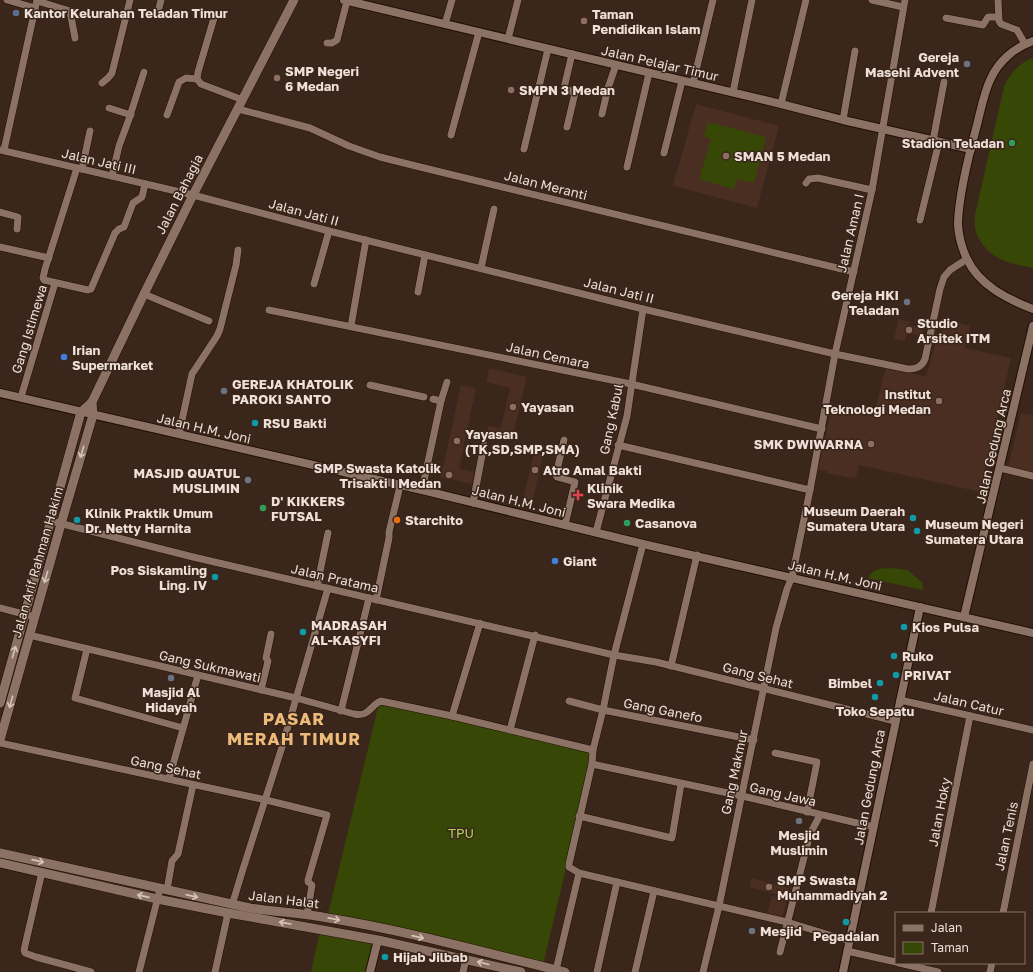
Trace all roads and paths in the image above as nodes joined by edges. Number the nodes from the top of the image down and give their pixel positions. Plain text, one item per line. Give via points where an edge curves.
1 (7, 0) edge
2 (130, 0) edge
3 (161, 0) edge
4 (294, 0) edge
5 (346, 0) edge
6 (452, 0) edge
7 (518, 0) edge
8 (713, 0) edge
9 (752, 0) edge
10 (806, 0) edge
11 (872, 0) edge
12 (998, 0) edge
13 (36, 3) edge
14 (904, 4) edge
15 (159, 8) dead end
16 (998, 17) junction
17 (214, 18) dead end
18 (946, 18) dead end
19 (445, 24) junction
20 (479, 32) junction
21 (75, 38) dead end
22 (508, 39) junction
23 (1029, 42) edge
24 (327, 43) dead end
25 (548, 49) junction
26 (855, 51) dead end
27 (572, 54) junction
28 (616, 65) junction
29 (144, 72) dead end
30 (649, 73) junction
31 (197, 79) junction
32 (682, 81) junction
33 (944, 82) dead end
34 (102, 83) dead end
35 (693, 83) junction
36 (733, 92) junction
37 (242, 100) junction
38 (781, 104) junction
39 (109, 108) dead end
40 (238, 109) junction
41 (602, 114) dead end
42 (131, 115) junction
43 (167, 116) dead end
44 (843, 120) junction
45 (567, 127) dead end
46 (882, 129) junction
47 (90, 131) dead end
48 (451, 135) dead end
49 (936, 141) junction
50 (524, 149) dead end
51 (971, 149) junction
52 (2, 150) edge
53 (664, 153) dead end
54 (627, 167) dead end
55 (79, 168) junction
56 (112, 176) junction
57 (806, 183) dead end
58 (146, 184) junction
59 (872, 190) junction
60 (193, 195) junction
61 (494, 209) dead end
62 (0, 212) edge
63 (920, 220) dead end
64 (17, 229) dead end
65 (329, 231) junction
66 (366, 240) junction
67 (0, 247) edge
68 (238, 250) dead end
69 (425, 255) junction
70 (48, 258) junction
71 (967, 259) junction
72 (481, 268) junction
73 (854, 272) junction
74 (55, 283) junction
75 (314, 284) dead end
76 (418, 292) dead end
77 (144, 294) junction
78 (643, 309) junction
79 (1033, 309) edge
80 (269, 310) dead end
81 (209, 321) dead end
82 (351, 326) junction
83 (1033, 326) edge
84 (835, 354) junction
85 (447, 382) dead end
86 (631, 384) junction
87 (370, 385) dead end
88 (0, 393) edge
89 (424, 397) dead end
90 (21, 398) junction
91 (433, 399) dead end
92 (441, 401) junction
93 (92, 402) junction
94 (81, 412) junction
95 (93, 415) junction
96 (822, 429) junction
97 (179, 434) junction
98 (564, 440) dead end
99 (484, 445) dead end
100 (618, 445) junction
101 (1000, 468) junction
102 (1033, 476) edge
103 (400, 486) junction
104 (422, 490) junction
105 (810, 490) junction
106 (473, 503) junction
107 (51, 521) junction
108 (61, 524) junction
109 (565, 525) junction
110 (596, 532) junction
111 (328, 533) dead end
112 (643, 544) junction
113 (697, 555) junction
114 (792, 577) junction
115 (317, 586) junction
116 (328, 588) junction
117 (372, 599) junction
118 (920, 607) junction
119 (0, 608) edge
120 (25, 614) junction
121 (35, 617) junction
122 (964, 617) junction
123 (480, 623) junction
124 (1033, 633) edge
125 (271, 634) dead end
126 (29, 636) junction
127 (535, 636) junction
128 (87, 649) junction
129 (614, 655) junction
130 (671, 666) junction
131 (198, 675) junction
132 (4, 676) edge
133 (763, 688) junction
134 (261, 690) junction
135 (296, 698) junction
136 (900, 700) junction
137 (569, 701) dead end
138 (0, 703) edge
139 (603, 710) junction
140 (341, 711) junction
141 (452, 716) junction
142 (970, 716) junction
143 (895, 721) junction
144 (183, 728) junction
145 (510, 730) junction
146 (1033, 730) edge
147 (0, 740) edge
148 (754, 740) junction
149 (0, 743) edge
150 (592, 750) junction
151 (775, 754) dead end
152 (592, 764) junction
153 (1033, 764) edge
154 (169, 779) junction
155 (682, 784) junction
156 (193, 785) junction
157 (742, 796) junction
158 (266, 800) junction
159 (807, 812) junction
160 (820, 815) junction
161 (579, 816) junction
162 (874, 827) junction
163 (0, 853) edge
164 (0, 863) edge
165 (42, 872) junction
166 (579, 873) junction
167 (617, 882) junction
168 (163, 889) junction
169 (654, 892) junction
170 (158, 899) junction
171 (232, 905) junction
172 (719, 906) junction
173 (931, 912) edge
174 (1002, 912) edge
175 (228, 913) junction
176 (307, 916) junction
177 (787, 922) junction
178 (380, 928) junction
179 (378, 940) junction
180 (850, 940) junction
181 (847, 951) junction
182 (780, 952) dead end
183 (466, 959) junction
184 (895, 963) edge
185 (908, 964) edge
186 (920, 965) edge
187 (561, 971) edge
188 (91, 972) edge
189 (139, 972) edge
190 (215, 972) edge
191 (370, 972) edge
192 (463, 972) edge
193 (518, 972) edge
194 (597, 972) edge
195 (635, 972) edge
196 (703, 972) edge
197 (843, 972) edge
198 (938, 972) edge

1 - 13 street
2 - 34 street via 112,73
3 - 15 street
4 - 37 main road, Jalan Bahagia
5 - 19 street, Jalan Pelajar Timur
5 - 24 street via 337,40
6 - 19 street
7 - 22 street
8 - 35 street
9 - 36 street
10 - 38 street
11 - 14 street
12 - 16 street
13 - 21 street via 70,11
13 - 52 street
14 - 46 street, Jalan Aman I
16 - 18 street via 988,17 983,25
16 - 23 street via 1000,23 1017,30
17 - 31 street
19 - 20 street, Jalan Pelajar Timur
20 - 22 street, Jalan Pelajar Timur
20 - 48 street
22 - 25 street, Jalan Pelajar Timur
23 - 51 street via 1007,56 991,78
25 - 27 street, Jalan Pelajar Timur
25 - 50 street
26 - 44 street
27 - 28 street, Jalan Pelajar Timur
27 - 45 street via 564,88 575,93
28 - 30 street, Jalan Pelajar Timur
28 - 41 street
29 - 42 street
30 - 32 street, Jalan Pelajar Timur
30 - 54 street
31 - 37 street via 201,84
31 - 43 street via 186,78 179,82
32 - 35 street, Jalan Pelajar Timur
32 - 53 street
33 - 49 street
35 - 36 street, Jalan Pelajar Timur
36 - 38 street, Jalan Pelajar Timur
37 - 40 main road, Jalan Bahagia
38 - 44 street, Jalan Pelajar Timur
39 - 42 street
40 - 60 main road, Jalan Bahagia
40 - 73 street, Jalan Meranti via 310,128 348,146 413,166
42 - 56 street via 119,146
44 - 46 street, Jalan Pelajar Timur
46 - 49 street, Jalan Pelajar Timur
46 - 59 street, Jalan Aman I
47 - 55 street
49 - 51 street, Jalan Pelajar Timur
49 - 63 street
51 - 71 street via 958,224
52 - 55 street, Jalan Jati III
55 - 56 street, Jalan Jati III
55 - 70 street
56 - 58 street, Jalan Jati III
57 - 59 street via 809,179 818,178
58 - 60 street, Jalan Jati III
58 - 74 street, Gang Istimewa via 142,197 133,203 124,228 115,233 91,289
59 - 73 street, Jalan Aman I
60 - 65 street, Jalan Jati II
60 - 77 main road, Jalan Bahagia
61 - 72 street
62 - 64 street via 18,217
65 - 66 street, Jalan Jati II
65 - 75 street
66 - 69 street, Jalan Jati II
66 - 82 street
67 - 70 street
68 - 97 street via 220,328 192,374
69 - 72 street, Jalan Jati II
69 - 76 street
70 - 74 street via 43,278
71 - 79 street via 978,275 995,290 1014,302
71 - 84 street, Jalan Jati II via 944,277 926,360 921,366 908,370
72 - 78 street, Jalan Jati II
73 - 84 street, Jalan Aman I
74 - 90 street, Gang Istimewa
77 - 81 street
77 - 93 main road, Jalan Bahagia
78 - 84 street, Jalan Jati II
78 - 86 street, Gang Kabul
80 - 82 street, Jalan Cemara
82 - 86 street, Jalan Cemara
83 - 101 street, Jalan Gedung Arca
84 - 96 street, Jalan Aman I
85 - 92 street
86 - 96 street, Jalan Cemara
86 - 100 street, Gang Kabul via 627,416
87 - 89 street
88 - 90 street, Jalan H.M. Joni
90 - 94 street, Jalan H.M. Joni
91 - 92 street
92 - 104 street
93 - 94 main road, Jalan Bahagia
93 - 95 main road
94 - 95 street, Jalan H.M. Joni
94 - 107 main road, Jalan Arif Rahman Hakim
95 - 97 street, Jalan H.M. Joni
95 -> 108 main road, Jalan Arif Rahman Hakim
96 - 105 street, Jalan Aman I
97 - 103 street, Jalan H.M. Joni
98 - 109 street via 556,475 575,482
99 - 106 street
100 - 105 street
100 - 110 street, Gang Kabul
101 - 102 street
101 - 122 street, Jalan Gedung Arca
103 - 104 street, Jalan H.M. Joni
103 - 117 street via 389,539
104 - 106 street, Jalan H.M. Joni
105 - 114 street, Jalan Aman I
106 - 109 street, Jalan H.M. Joni
107 - 108 street, Jalan Pratama
107 - 120 main road, Jalan Arif Rahman Hakim
108 - 115 street, Jalan Pratama
108 -> 121 main road, Jalan Arif Rahman Hakim
109 - 110 street, Jalan H.M. Joni
110 - 112 street, Jalan H.M. Joni
111 - 115 street
112 - 113 street, Jalan H.M. Joni
112 - 129 street
113 - 114 street, Jalan H.M. Joni
113 - 130 street
114 - 118 street, Jalan H.M. Joni
114 - 133 street, Gang Makmur via 781,608
115 - 116 street, Jalan Pratama
116 - 117 street, Jalan Pratama
116 - 135 street
117 - 123 street, Jalan Pratama
117 - 140 street
118 - 122 street, Jalan H.M. Joni
118 - 136 street, Jalan Gedung Arca
119 - 120 street
120 - 121 street
132 -> 120 main road, Jalan Arif Rahman Hakim
121 - 126 main road, Jalan Arif Rahman Hakim
122 - 124 street, Jalan H.M. Joni
123 - 127 street, Jalan Pratama
123 - 141 street
125 - 134 street
126 - 128 street, Gang Sukmawati
126 -> 147 main road, Jalan Arif Rahman Hakim
127 - 129 street, Jalan Pratama
127 - 145 street
128 - 131 street, Gang Sukmawati
128 - 144 street via 75,698
129 - 130 street, Gang Sehat
129 - 139 street
130 - 133 street, Gang Sehat
131 - 134 street, Gang Sukmawati
131 - 144 street
132 - 138 main road, Jalan Arif Rahman Hakim
133 - 143 street, Gang Sehat
133 - 148 street, Gang Makmur
134 - 135 street, Gang Sukmawati
135 - 140 street, Gang Sukmawati
135 - 158 street
136 - 142 street, Jalan Catur
136 - 143 street, Jalan Gedung Arca
137 - 139 street, Gang Ganefo
139 - 148 street, Gang Ganefo
139 - 150 street
140 - 141 street, Gang Sukmawati via 362,715 381,701
141 - 145 street
142 - 146 street, Jalan Catur
142 - 173 street, Jalan Hoky
143 - 162 street, Jalan Gedung Arca
144 - 154 street
145 - 150 street
148 - 157 street, Gang Makmur
149 - 154 street, Gang Sehat
150 - 152 street
151 - 159 street via 816,762
152 - 155 street, Gang Jawa
152 - 161 street
153 - 174 street, Jalan Tenis
154 - 156 street, Gang Sehat
155 - 157 street, Gang Jawa
155 - 161 street via 672,838
156 - 158 street, Gang Sehat
156 - 168 street via 178,854 172,861
157 - 159 street, Gang Jawa
157 - 172 street, Gang Makmur
158 - 171 street
158 - 176 street, Gang Sehat via 327,815 308,880 312,885
159 - 160 street, Gang Jawa
160 - 162 street, Gang Jawa
160 - 177 street via 810,834
161 - 166 street via 569,867
162 - 180 street, Jalan Gedung Arca
163 -> 168 main road, Jalan Halat
164 - 165 main road, Jalan Halat
170 -> 165 main road, Jalan Halat
165 - 188 street via 24,950 36,958
166 - 167 street
166 - 187 street
167 - 169 street
167 - 194 street
168 - 170 street
168 -> 171 main road, Jalan Halat
169 - 172 street
169 - 195 street
170 - 175 main road, Jalan Halat
170 - 189 street
171 - 176 main road, Jalan Halat
172 - 177 street
172 - 196 street, Gang Makmur
179 -> 175 main road, Jalan Halat
175 - 190 street
176 -> 178 main road, Jalan Halat via 326,917
177 - 180 street
177 - 182 street
178 - 179 street
178 -> 187 main road, Jalan Halat
179 - 183 main road, Jalan Halat
179 - 191 street
180 - 181 street, Jalan Gedung Arca
181 - 184 street
181 - 197 street, Jalan Gedung Arca
183 - 192 street
193 -> 183 main road, Jalan Halat
185 - 186 street
186 - 198 street

